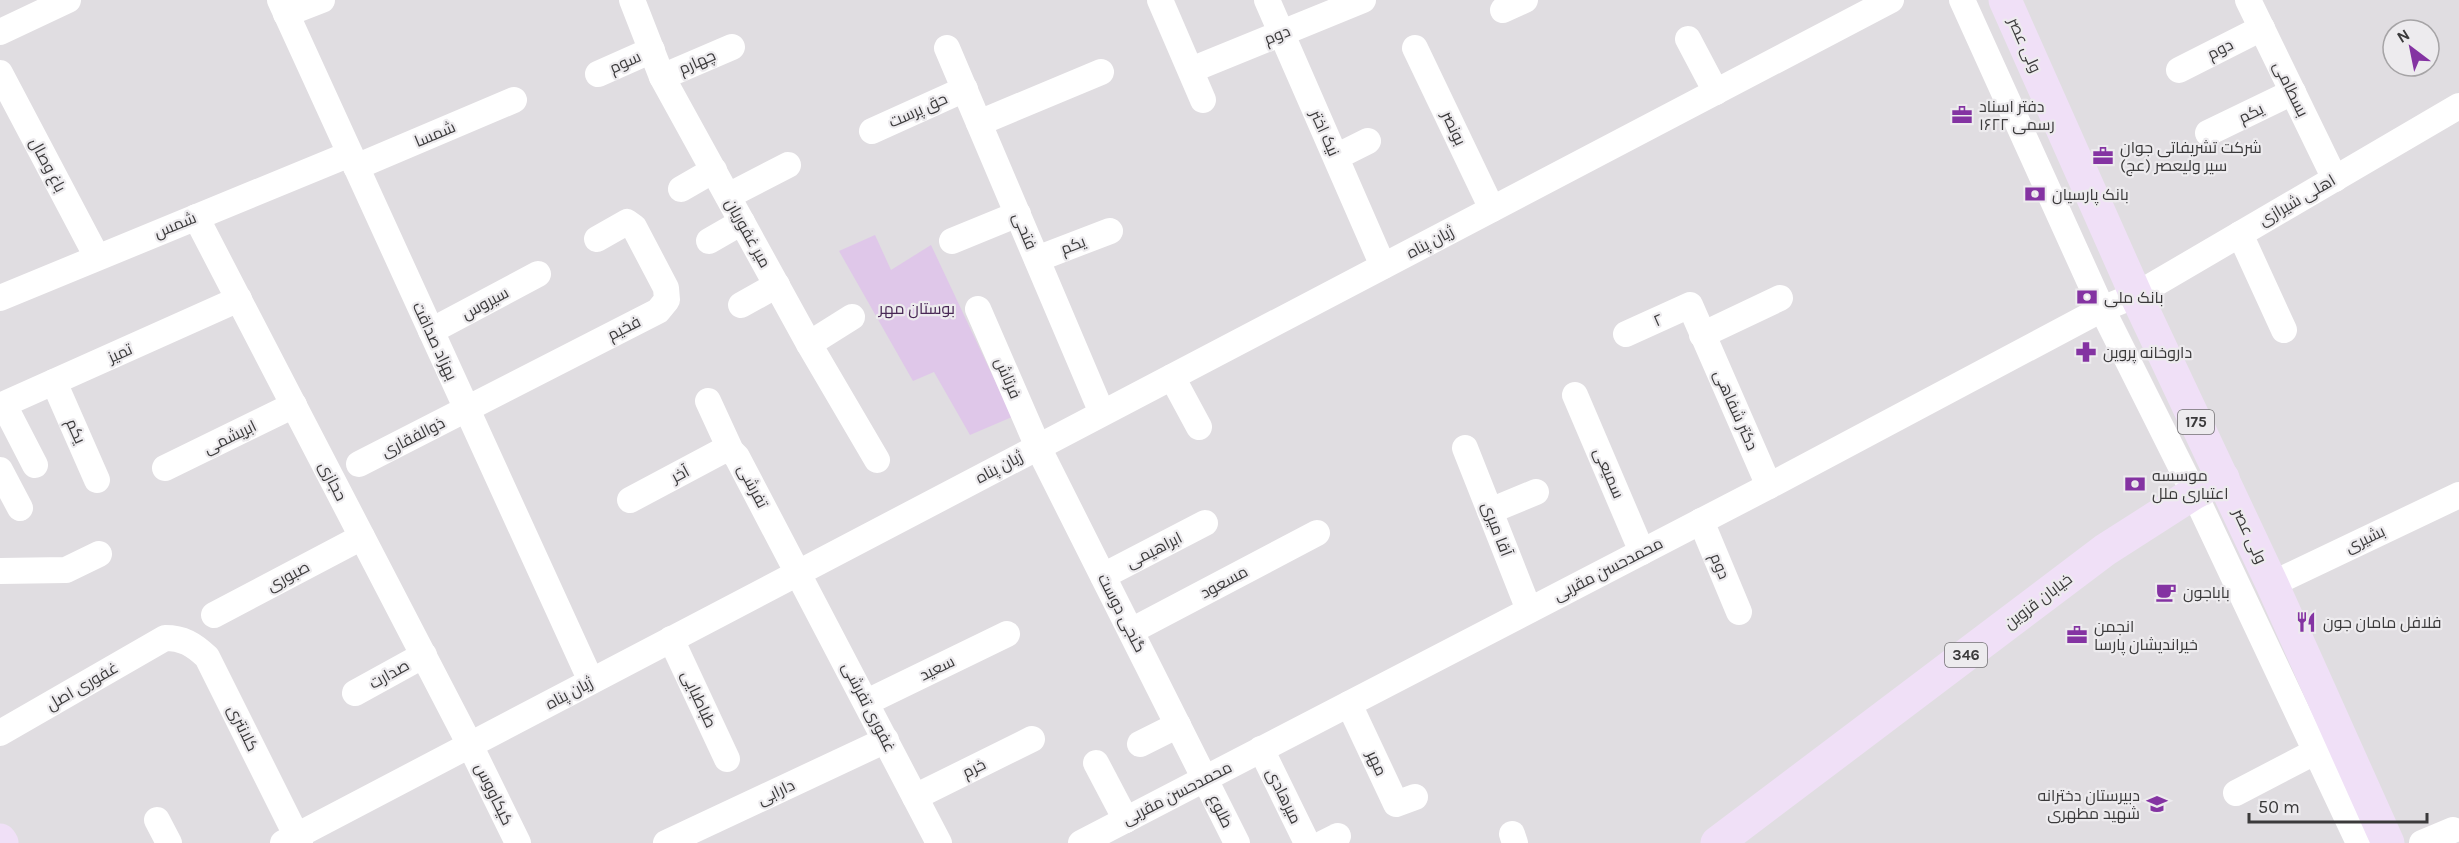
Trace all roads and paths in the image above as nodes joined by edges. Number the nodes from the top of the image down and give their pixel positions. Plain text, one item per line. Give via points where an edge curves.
1 (68, 0) edge
2 (322, 0) edge
3 (632, 0) edge
4 (1160, 0) edge
5 (1267, 0) edge
6 (1363, 0) edge
7 (1891, 0) edge
8 (1962, 0) edge
9 (2005, 0) edge
10 (2248, 0) edge
11 (283, 7) edge
12 (2262, 28) junction
13 (0, 32) edge
14 (1282, 33) junction
15 (1688, 39) dead end
16 (732, 47) dead end
17 (947, 48) dead end
18 (1415, 48) dead end
19 (652, 50) junction
20 (1191, 70) junction
21 (2179, 70) dead end
22 (1101, 72) dead end
23 (0, 73) edge
24 (598, 74) dead end
25 (662, 77) junction
26 (964, 89) junction
27 (1716, 92) junction
28 (2293, 92) junction
29 (514, 100) dead end
30 (1203, 100) dead end
31 (2459, 106) edge
32 (979, 123) junction
33 (872, 131) dead end
34 (2208, 133) dead end
35 (1368, 141) dead end
36 (1336, 157) junction
37 (353, 161) junction
38 (788, 165) dead end
39 (714, 170) junction
40 (2335, 178) junction
41 (681, 189) dead end
42 (728, 196) junction
43 (1492, 209) junction
44 (1018, 214) junction
45 (196, 216) junction
46 (742, 222) junction
47 (1110, 231) dead end
48 (2240, 234) junction
49 (597, 239) dead end
50 (710, 241) dead end
51 (952, 241) dead end
52 (97, 256) junction
53 (1037, 259) junction
54 (1383, 266) junction
55 (538, 274) dead end
56 (777, 285) junction
57 (2136, 295) junction
58 (0, 298) edge
59 (1780, 298) dead end
60 (239, 299) junction
61 (741, 305) dead end
62 (1690, 306) joint
63 (978, 309) dead end
64 (2102, 309) junction
65 (852, 317) dead end
66 (2284, 330) dead end
67 (431, 331) junction
68 (1626, 334) dead end
69 (1702, 335) junction
70 (809, 344) junction
71 (1172, 377) junction
72 (54, 382) junction
73 (1575, 395) dead end
74 (708, 402) dead end
75 (2, 405) edge
76 (294, 405) junction
77 (467, 409) junction
78 (1102, 413) junction
79 (1199, 427) dead end
80 (1038, 447) junction
81 (1466, 448) dead end
82 (730, 451) junction
83 (877, 460) dead end
84 (359, 464) dead end
85 (35, 465) dead end
86 (165, 468) dead end
87 (0, 470) edge
88 (2223, 478) junction
89 (97, 480) dead end
90 (1769, 486) junction
91 (1536, 492) dead end
92 (2194, 493) junction
93 (2459, 495) edge
94 (630, 500) dead end
95 (20, 508) dead end
96 (1490, 511) junction
97 (1701, 521) junction
98 (1205, 523) dead end
99 (1317, 533) dead end
100 (362, 537) junction
101 (1642, 552) junction
102 (99, 554) dead end
103 (0, 571) edge
104 (799, 572) junction
105 (1103, 576) junction
106 (2272, 584) junction
107 (1529, 610) junction
108 (1739, 612) dead end
109 (214, 615) dead end
110 (1131, 631) junction
111 (1008, 634) dead end
112 (165, 638) joint
113 (671, 639) junction
114 (424, 655) junction
115 (591, 681) junction
116 (355, 693) dead end
117 (867, 702) junction
118 (1349, 704) junction
119 (1178, 725) junction
120 (0, 733) edge
121 (886, 740) junction
122 (1032, 740) dead end
123 (1140, 744) dead end
124 (470, 745) junction
125 (2329, 745) junction
126 (1261, 749) junction
127 (727, 759) dead end
128 (1096, 763) dead end
129 (1206, 779) junction
130 (2236, 793) dead end
131 (915, 797) junction
132 (1414, 797) dead end
133 (157, 820) dead end
134 (1126, 820) junction
135 (2453, 830) dead end
136 (1097, 839) edge
137 (293, 841) edge
138 (169, 843) edge
139 (518, 843) edge
140 (666, 843) edge
141 (939, 843) edge
142 (1237, 843) edge
143 (1307, 843) edge
144 (1717, 843) edge
145 (2359, 843) edge
146 (2388, 843) edge
147 (2422, 843) edge

1 - 13 street
2 - 11 street
3 - 19 street, میر غفوریان
4 - 20 street
5 - 14 street, نیک اختر
6 - 14 street, دوم
7 - 27 street, ژیان پناه
8 - 64 street
9 - 57 main road, ولی عصر / 175
10 - 12 street, بسطامی
11 - 37 street, بهزاد صداقت
12 - 21 street, دوم
12 - 28 street, بسطامی
14 - 20 street, دوم
14 - 36 street, نیک اختر
15 - 27 street
16 - 25 street, چهارم
17 - 26 street, فتحی
18 - 43 street, بونصر
19 - 24 street, سوم
19 - 25 street, میر غفوریان
20 - 30 street
22 - 32 street
23 - 52 street, باغ وصال
25 - 39 street, میر غفوریان
26 - 32 street, فتحی
26 - 33 street, حق پرست
27 - 43 street, ژیان پناه
28 - 34 street, یکم
28 - 40 street, بسطامی
29 - 37 street, شمسا
31 - 40 street, اهلی شیرازی
32 - 44 street, فتحی
35 - 36 street
36 - 54 street, نیک اختر
37 - 45 street, شمس
37 - 67 street, بهزاد صداقت
38 - 42 street
39 - 41 street
39 - 42 street, میر غفوریان
40 - 48 street, اهلی شیرازی
42 - 46 street, میر غفوریان
43 - 54 street, ژیان پناه
44 - 51 street
44 - 53 street, فتحی
45 - 52 street, شمس
45 - 60 street, حجازی
46 - 50 street
46 - 56 street, میر غفوریان
47 - 53 street, یکم
48 - 57 street, اهلی شیرازی
48 - 66 street
49 - 77 street, فخیم via 620,224 627,222 634,227 666,288 667,300 658,311
52 - 58 street, شمس
53 - 78 street, فتحی
54 - 71 street, ژیان پناه
55 - 67 street, سیروس
56 - 61 street
56 - 70 street, میر غفوریان
57 - 64 street, محمدحسن مقربی
57 - 88 main road, ولی عصر / 175
59 - 69 street
60 - 72 street, تمیز
60 - 76 street, حجازی
62 - 68 street, ۲
62 - 69 street, دکتر شفاهی
63 - 80 street, فرتاش
64 - 90 street, محمدحسن مقربی
64 - 92 street
65 - 70 street
67 - 77 street, بهزاد صداقت
69 - 90 street, دکتر شفاهی
70 - 83 street, میر غفوریان
71 - 78 street, ژیان پناه
71 - 79 street
72 - 75 street, تمیز
72 - 89 street, یکم
73 - 101 street, سمیعی
74 - 82 street, تفرشی
75 - 85 street
76 - 86 street, ابریشمی
76 - 100 street, حجازی
77 - 84 street, ذوالفقاری
77 - 115 street, بهزاد صداقت
78 - 80 street, ژیان پناه
80 - 104 street, ژیان پناه
80 - 105 street, گنجی دوست
81 - 96 street, آقا میری
82 - 94 street, آخر via 722,451
82 - 104 street, تفرشی via 737,457
87 - 95 street
88 - 92 main road, خیابان قزوین / 346
88 - 106 main road, ولی عصر / 175
90 - 97 street, محمدحسن مقربی
91 - 96 street
92 - 125 street
92 - 144 main road, خیابان قزوین / 346 via 2105,550
93 - 106 street, بشیری
96 - 107 street, آقا میری
97 - 101 street, محمدحسن مقربی
97 - 108 street, دوم
98 - 105 street, ابراهیمی
99 - 110 street, مسعود
100 - 109 street, صبوری
100 - 114 street, حجازی
101 - 107 street, محمدحسن مقربی
102 - 103 street via 66,570
104 - 113 street, ژیان پناه
104 - 117 street, غفوری تفرشی
105 - 110 street, گنجی دوست
106 - 125 main road, ولی عصر / 175
107 - 118 street, محمدحسن مقربی
110 - 119 street, گنجی دوست
111 - 117 street, سعید
112 - 120 street, غفوری اصل
112 - 137 street, کلانتری via 193,644 207,657
113 - 115 street, ژیان پناه
113 - 127 street, طباطبایی
114 - 116 street, صدارت
114 - 124 street, حجازی
115 - 124 street, ژیان پناه
117 - 121 street, غفوری تفرشی
118 - 126 street, محمدحسن مقربی
118 - 132 street, مهر via 1396,804
119 - 123 street
119 - 129 street, گنجی دوست
121 - 131 street, غفوری تفرشی
121 - 140 street, دارابی
122 - 131 street, خرم
124 - 137 street, ژیان پناه
124 - 139 street, کیکاووس
125 - 130 street
125 - 145 street
125 - 146 main road, ولی عصر / 175
126 - 129 street, محمدحسن مقربی
126 - 143 street, میرهادی
128 - 134 street
129 - 134 street, محمدحسن مقربی
129 - 142 street, طلوع
131 - 141 street, غفوری تفرشی
133 - 138 street
134 - 136 street, محمدحسن مقربی
135 - 147 street

